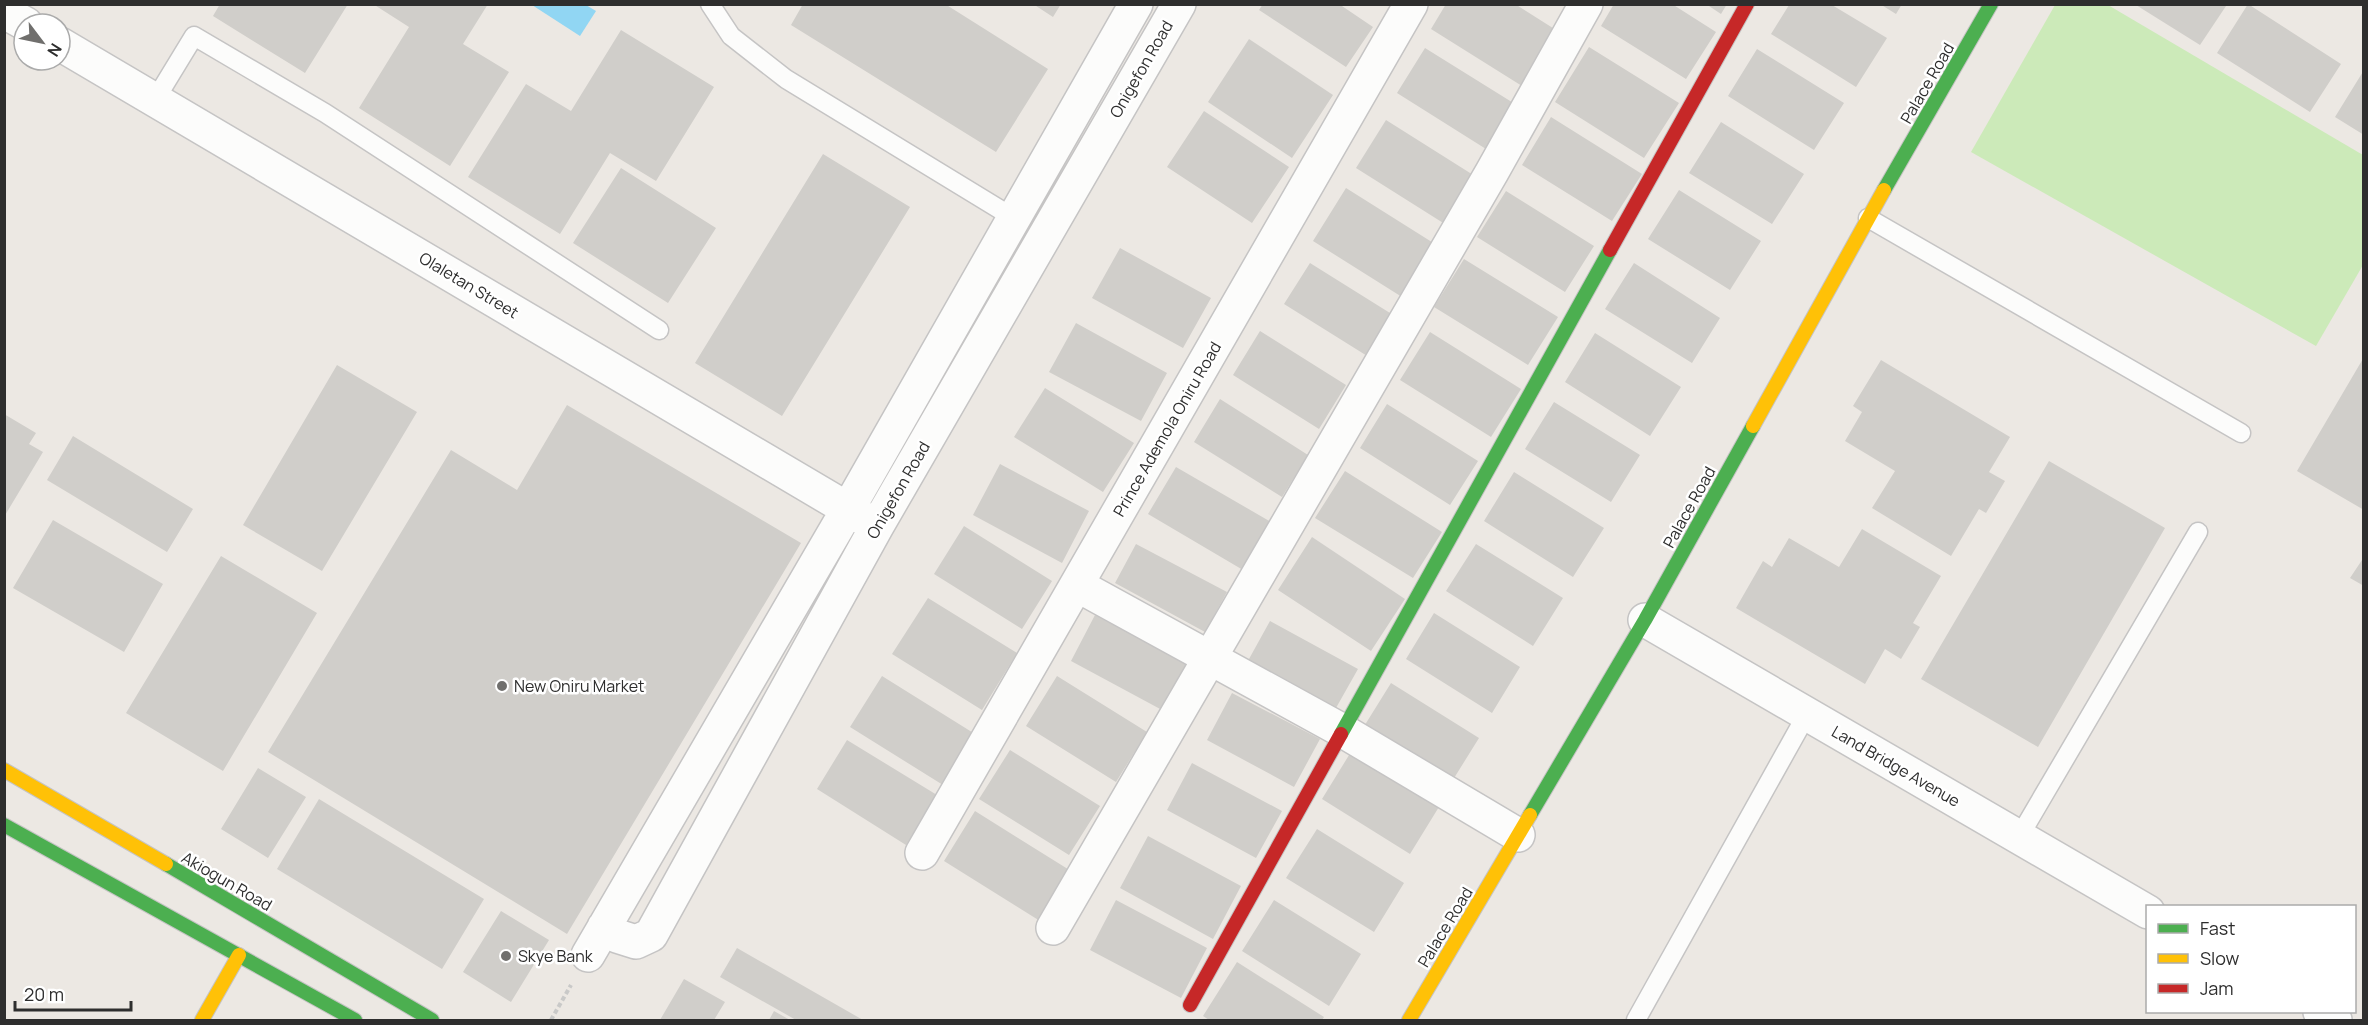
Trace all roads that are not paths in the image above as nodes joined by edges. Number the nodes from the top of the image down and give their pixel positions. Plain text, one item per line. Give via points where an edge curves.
1 (710, 4) edge
2 (1136, 4) edge
3 (1179, 4) edge
4 (1412, 4) edge
5 (1586, 4) edge
6 (1747, 4) edge
7 (1991, 4) edge
8 (72, 51) edge
9 (154, 100) junction
10 (1014, 218) junction
11 (1868, 218) junction
12 (659, 330) dead end
13 (2241, 433) dead end
14 (848, 509) junction
15 (877, 526) junction
16 (2198, 532) dead end
17 (1077, 585) junction
18 (1645, 620) junction
19 (1209, 658) junction
20 (1807, 714) junction
21 (1343, 731) junction
22 (4, 770) edge
23 (4, 825) edge
24 (1518, 835) junction
25 (2019, 837) junction
26 (922, 853) dead end
27 (2146, 911) edge
28 (1053, 928) dead end
29 (239, 955) junction
30 (1190, 1005) dead end
31 (202, 1020) edge
32 (356, 1020) edge
33 (432, 1020) edge
34 (1409, 1020) edge
35 (1636, 1020) edge

1 - 10 lane via 731,36 786,80
2 - 10 street, Onigefon Road
3 - 15 street, Onigefon Road
4 - 17 street, Prince Ademola Oniru Road
5 - 19 street
6 - 21 street
7 - 11 street, Palace Road
8 - 9 street, Olaletan Street
9 - 12 lane via 194,36 325,113
9 - 14 street, Olaletan Street
10 - 14 street, Onigefon Road
11 - 13 lane
11 - 18 street, Palace Road
14 - 15 street, Olaletan Street
14 - 15 street, Onigefon Road via 596,941 617,936 636,942 651,935
16 - 25 lane
17 - 19 street
17 - 26 street, Prince Ademola Oniru Road
18 - 20 street, Land Bridge Avenue
18 - 24 street, Palace Road
19 - 21 street
19 - 28 street
20 - 25 street, Land Bridge Avenue
20 - 35 lane
21 - 24 street
21 - 30 street
22 - 33 street, Akiogun Road
23 - 29 street
24 - 34 street, Palace Road
25 - 27 street, Land Bridge Avenue
29 - 31 street
29 - 32 street

